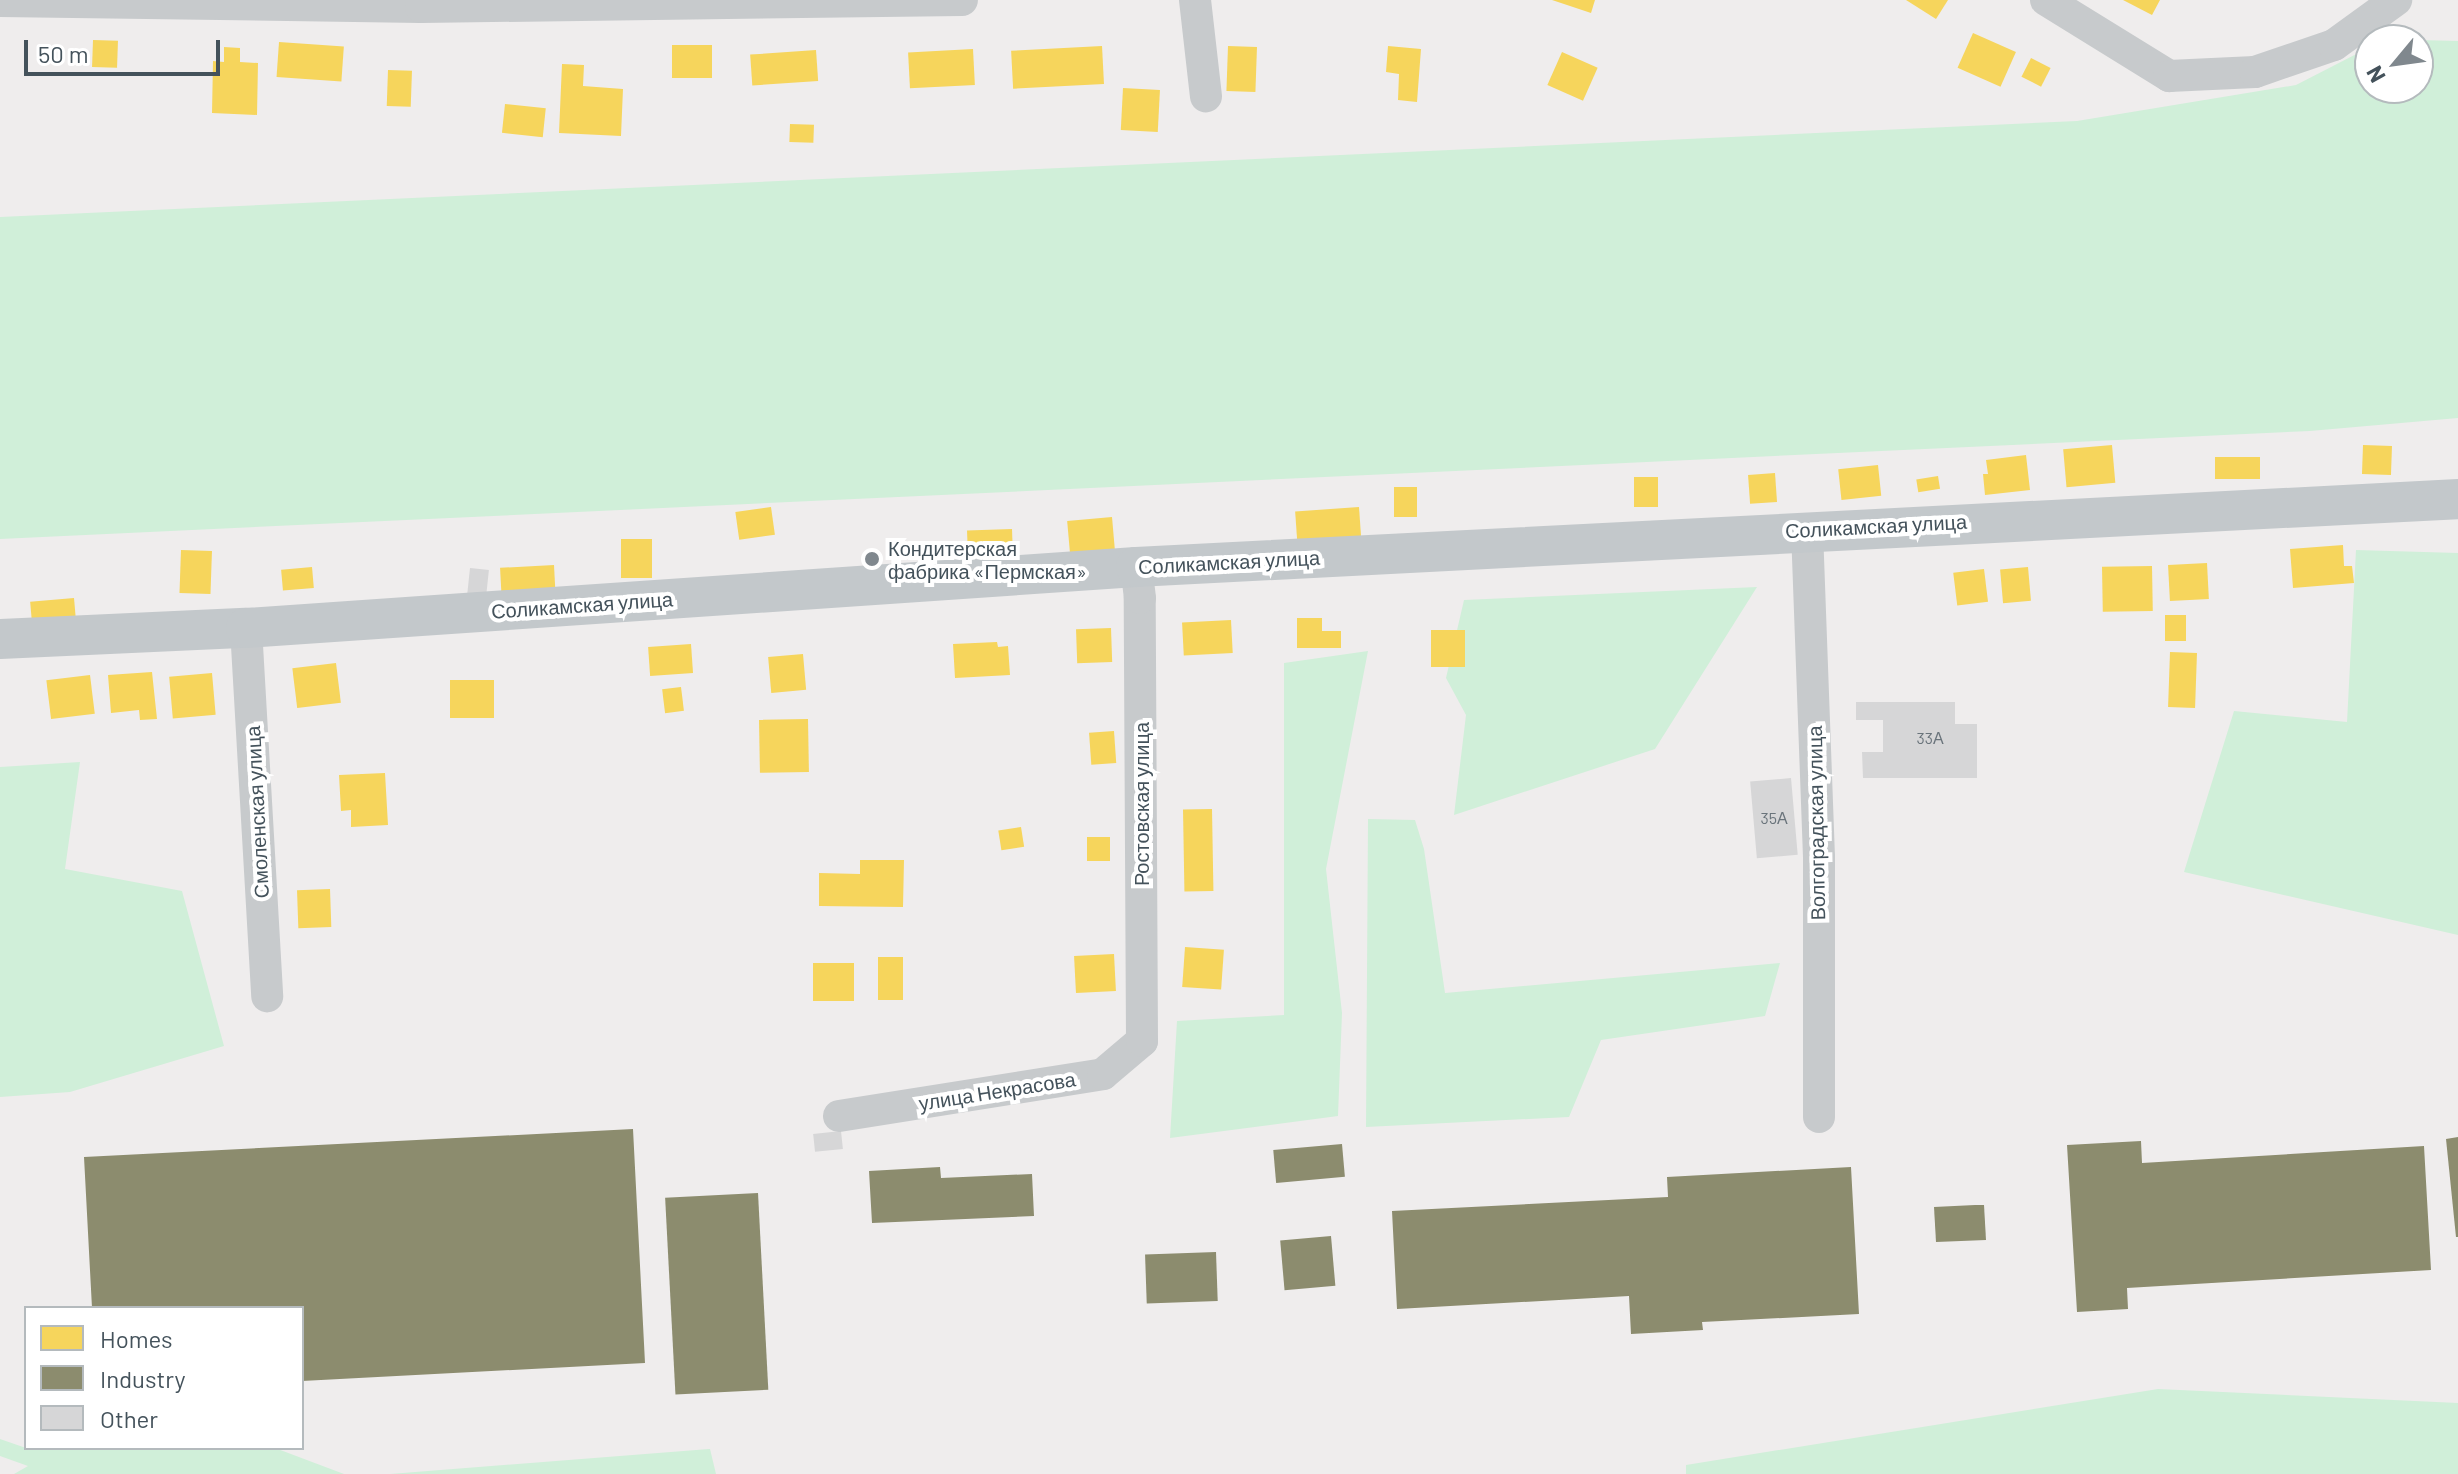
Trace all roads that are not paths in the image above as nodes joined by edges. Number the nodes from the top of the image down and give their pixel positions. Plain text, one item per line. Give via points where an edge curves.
1 (962, 0) edge
2 (1195, 0) edge
3 (2046, 0) edge
4 (2396, 0) edge
5 (0, 1) edge
6 (153, 1) edge
7 (1206, 96) dead end
8 (2458, 499) edge
9 (1807, 530) junction
10 (1136, 567) junction
11 (246, 628) junction
12 (0, 639) edge
13 (267, 996) dead end
14 (1142, 1041) joint
15 (839, 1116) dead end
16 (1819, 1117) dead end

1 - 6 street via 421,7
2 - 7 street
3 - 4 street via 2169,76 2255,72 2334,45
5 - 6 street
8 - 9 main road, Соликамская улица
9 - 10 main road, Соликамская улица
9 - 16 street, Волгоградская улица via 1819,858
10 - 11 main road, Соликамская улица
10 - 14 street, Ростовская улица
11 - 12 main road, Соликамская улица
11 - 13 street, Смоленская улица
14 - 15 street, улица Некрасова via 1103,1074

